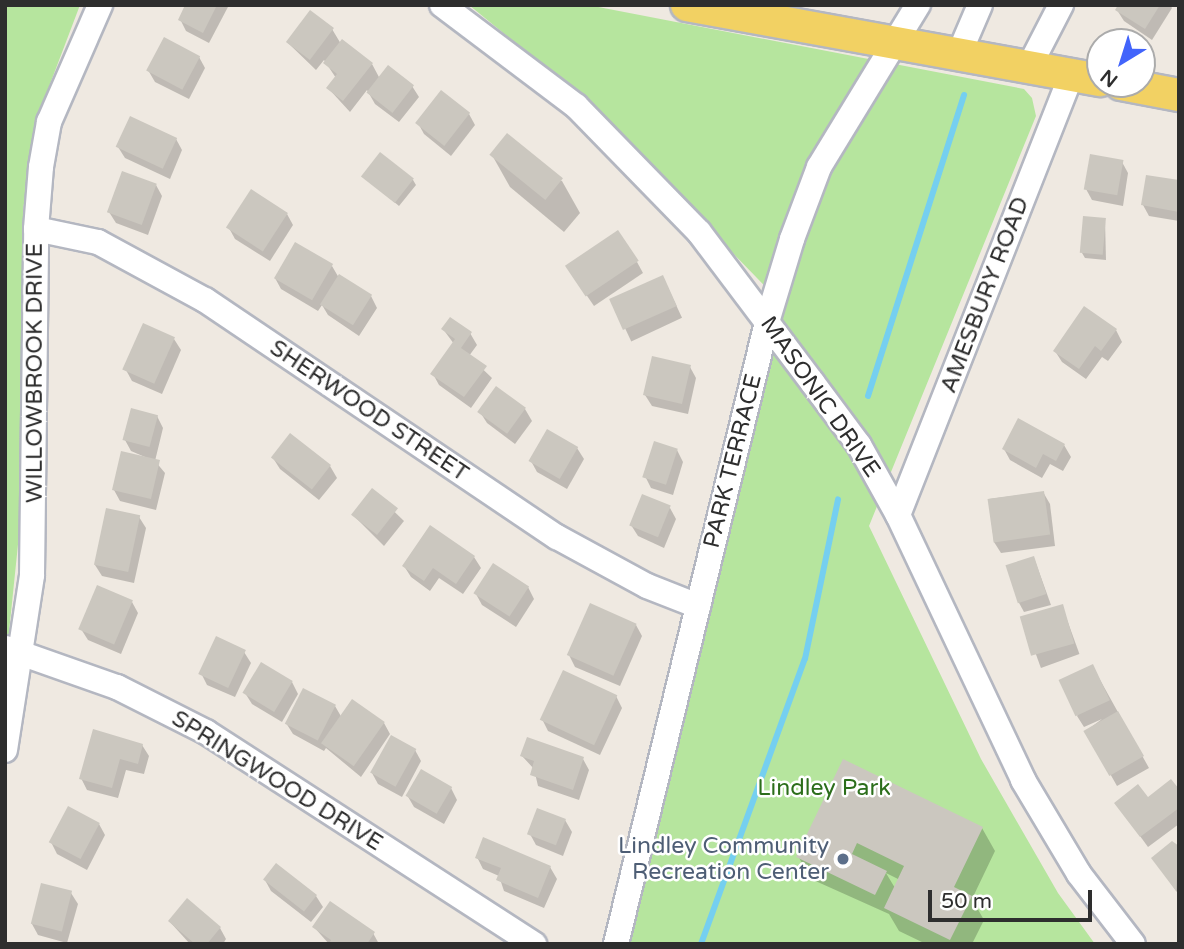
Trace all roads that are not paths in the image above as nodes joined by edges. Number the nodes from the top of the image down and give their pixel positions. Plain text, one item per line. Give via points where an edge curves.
1 (100, 5) edge
2 (442, 5) edge
3 (687, 5) edge
4 (918, 5) edge
5 (980, 5) edge
6 (1061, 5) edge
7 (895, 42) junction
8 (959, 54) junction
9 (1029, 67) junction
10 (1086, 78) edge
11 (1156, 91) edge
12 (1179, 95) edge
13 (36, 229) junction
14 (767, 322) junction
15 (898, 515) junction
16 (698, 606) junction
17 (13, 650) edge
18 (5, 750) edge
19 (534, 944) edge
20 (615, 944) edge
21 (1133, 944) edge

1 - 13 street, WILLOWBROOK DRIVE via 49,122
2 - 14 street, MASONIC DRIVE via 576,106 699,232
3 - 7 main road
4 - 7 street, PARK TERRACE
5 - 8 street
6 - 9 street
7 - 8 main road
7 - 14 street, PARK TERRACE via 819,167
8 - 9 main road
9 - 10 main road
10 - 15 street, AMESBURY ROAD
11 - 12 main road
13 - 16 street, SHERWOOD STREET via 98,242 205,300 557,537 647,586
13 - 17 street, WILLOWBROOK DRIVE via 32,575
14 - 15 street, MASONIC DRIVE via 859,446
14 - 16 street, PARK TERRACE
15 - 21 street, MASONIC DRIVE via 1023,780 1079,874
16 - 20 street, PARK TERRACE
17 - 18 street, WILLOWBROOK DRIVE
17 - 19 street, SPRINGWOOD DRIVE via 117,687 206,732

